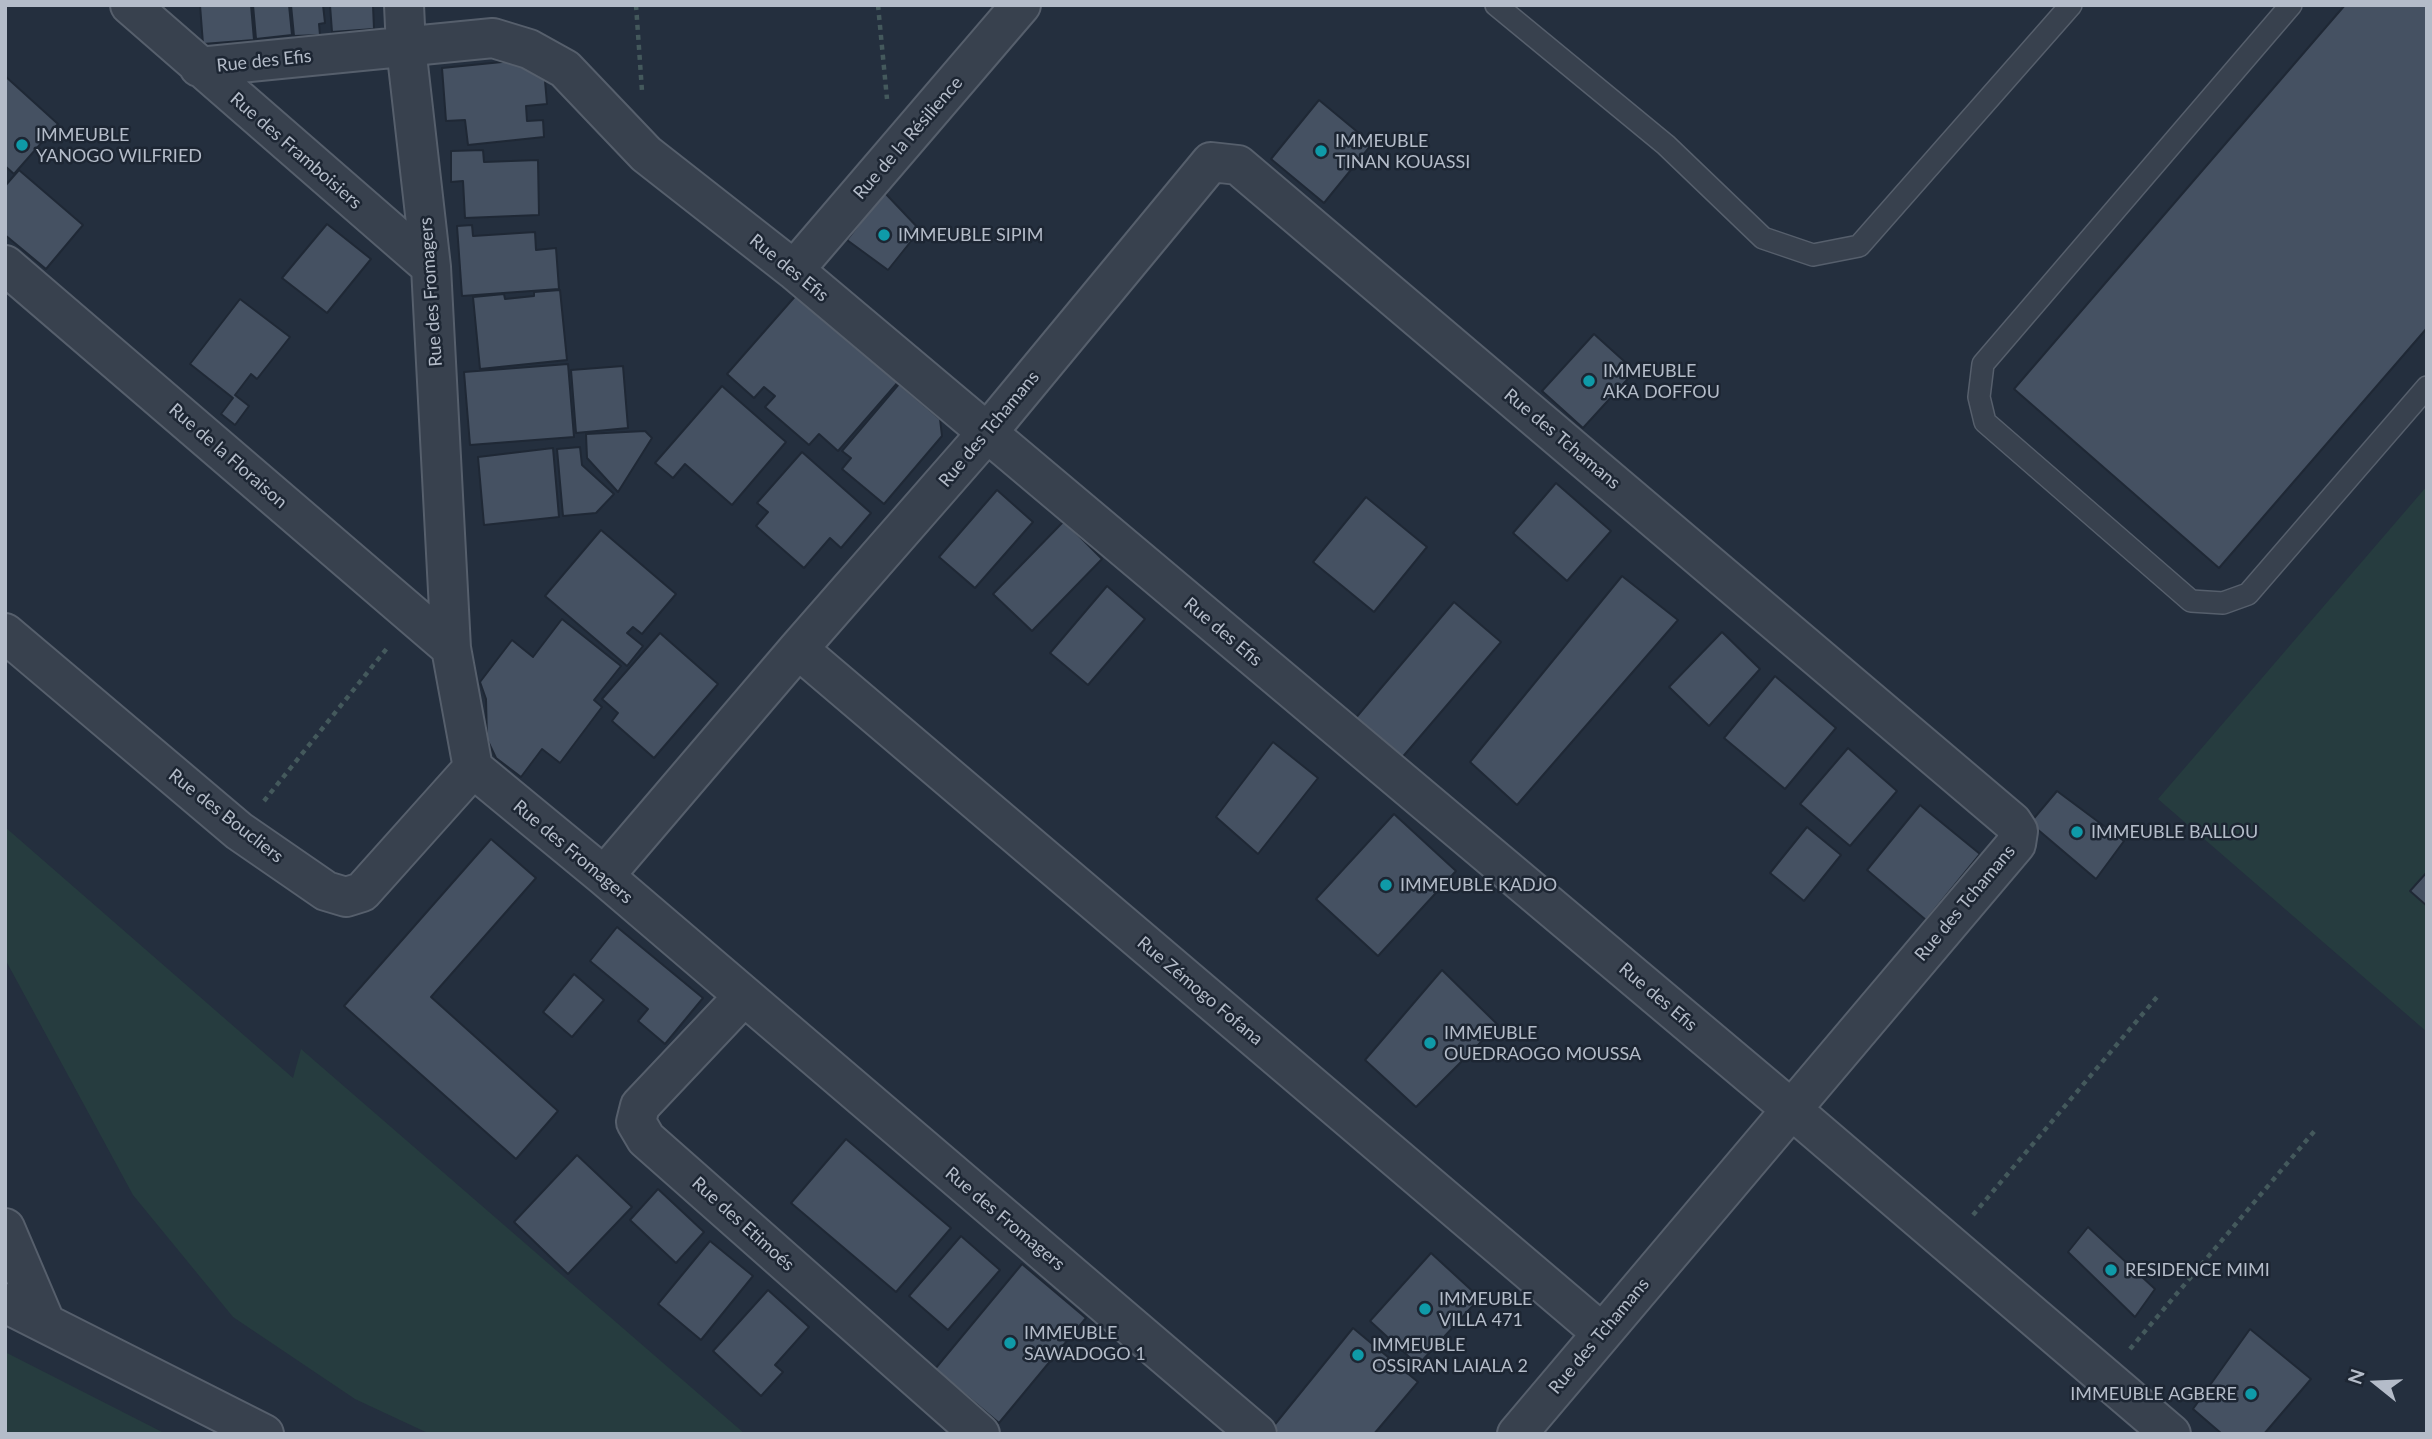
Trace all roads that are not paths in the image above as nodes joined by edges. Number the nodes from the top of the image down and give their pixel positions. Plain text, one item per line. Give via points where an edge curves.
1 (130, 5) edge
2 (404, 5) edge
3 (1021, 5) edge
4 (1496, 5) edge
5 (2071, 5) edge
6 (2291, 5) edge
7 (406, 47) junction
8 (199, 67) junction
9 (5, 265) edge
10 (431, 267) junction
11 (794, 270) junction
12 (2427, 387) edge
13 (986, 434) junction
14 (5, 633) edge
15 (451, 648) junction
16 (798, 649) junction
17 (473, 768) junction
18 (604, 876) junction
19 (743, 996) junction
20 (1791, 1109) junction
21 (5, 1228) edge
22 (5, 1303) edge
23 (45, 1322) junction
24 (1602, 1333) junction
25 (264, 1434) edge
26 (980, 1434) edge
27 (1256, 1434) edge
28 (1517, 1434) edge
29 (2171, 1434) edge

1 - 8 street, Rue des Framboisiers
2 - 7 street, Rue des Fromagers
3 - 11 street, Rue de la Résilience
4 - 5 lane via 1666,145 1763,238 1813,255 1859,246
6 - 12 lane via 1983,364 1979,397 1985,422 2191,601 2223,603 2248,594
7 - 8 street, Rue des Efis
7 - 10 street, Rue des Fromagers
7 - 11 street, Rue des Efis via 493,38 528,49 565,69 646,154
8 - 10 street, Rue des Framboisiers
9 - 15 street, Rue de la Floraison
10 - 15 street, Rue des Fromagers
11 - 13 street, Rue des Efis
13 - 16 street, Rue des Tchamans
13 - 20 street, Rue des Efis
13 - 20 street, Rue des Tchamans via 1211,162 1238,165 1249,174 2018,831 2016,844
14 - 17 street, Rue des Boucliers via 239,831 326,891 346,897 362,891
15 - 17 street, Rue des Fromagers
16 - 18 street, Rue des Tchamans
16 - 24 street, Rue Zémogo Fofana
17 - 18 street, Rue des Fromagers
18 - 19 street, Rue des Fromagers
19 - 26 street, Rue des Etimoés via 640,1106 636,1122 646,1139
19 - 27 street, Rue des Fromagers
20 - 24 street, Rue des Tchamans
20 - 29 street, Rue des Efis
21 - 23 street
22 - 23 street
23 - 25 street
24 - 28 street, Rue des Tchamans

